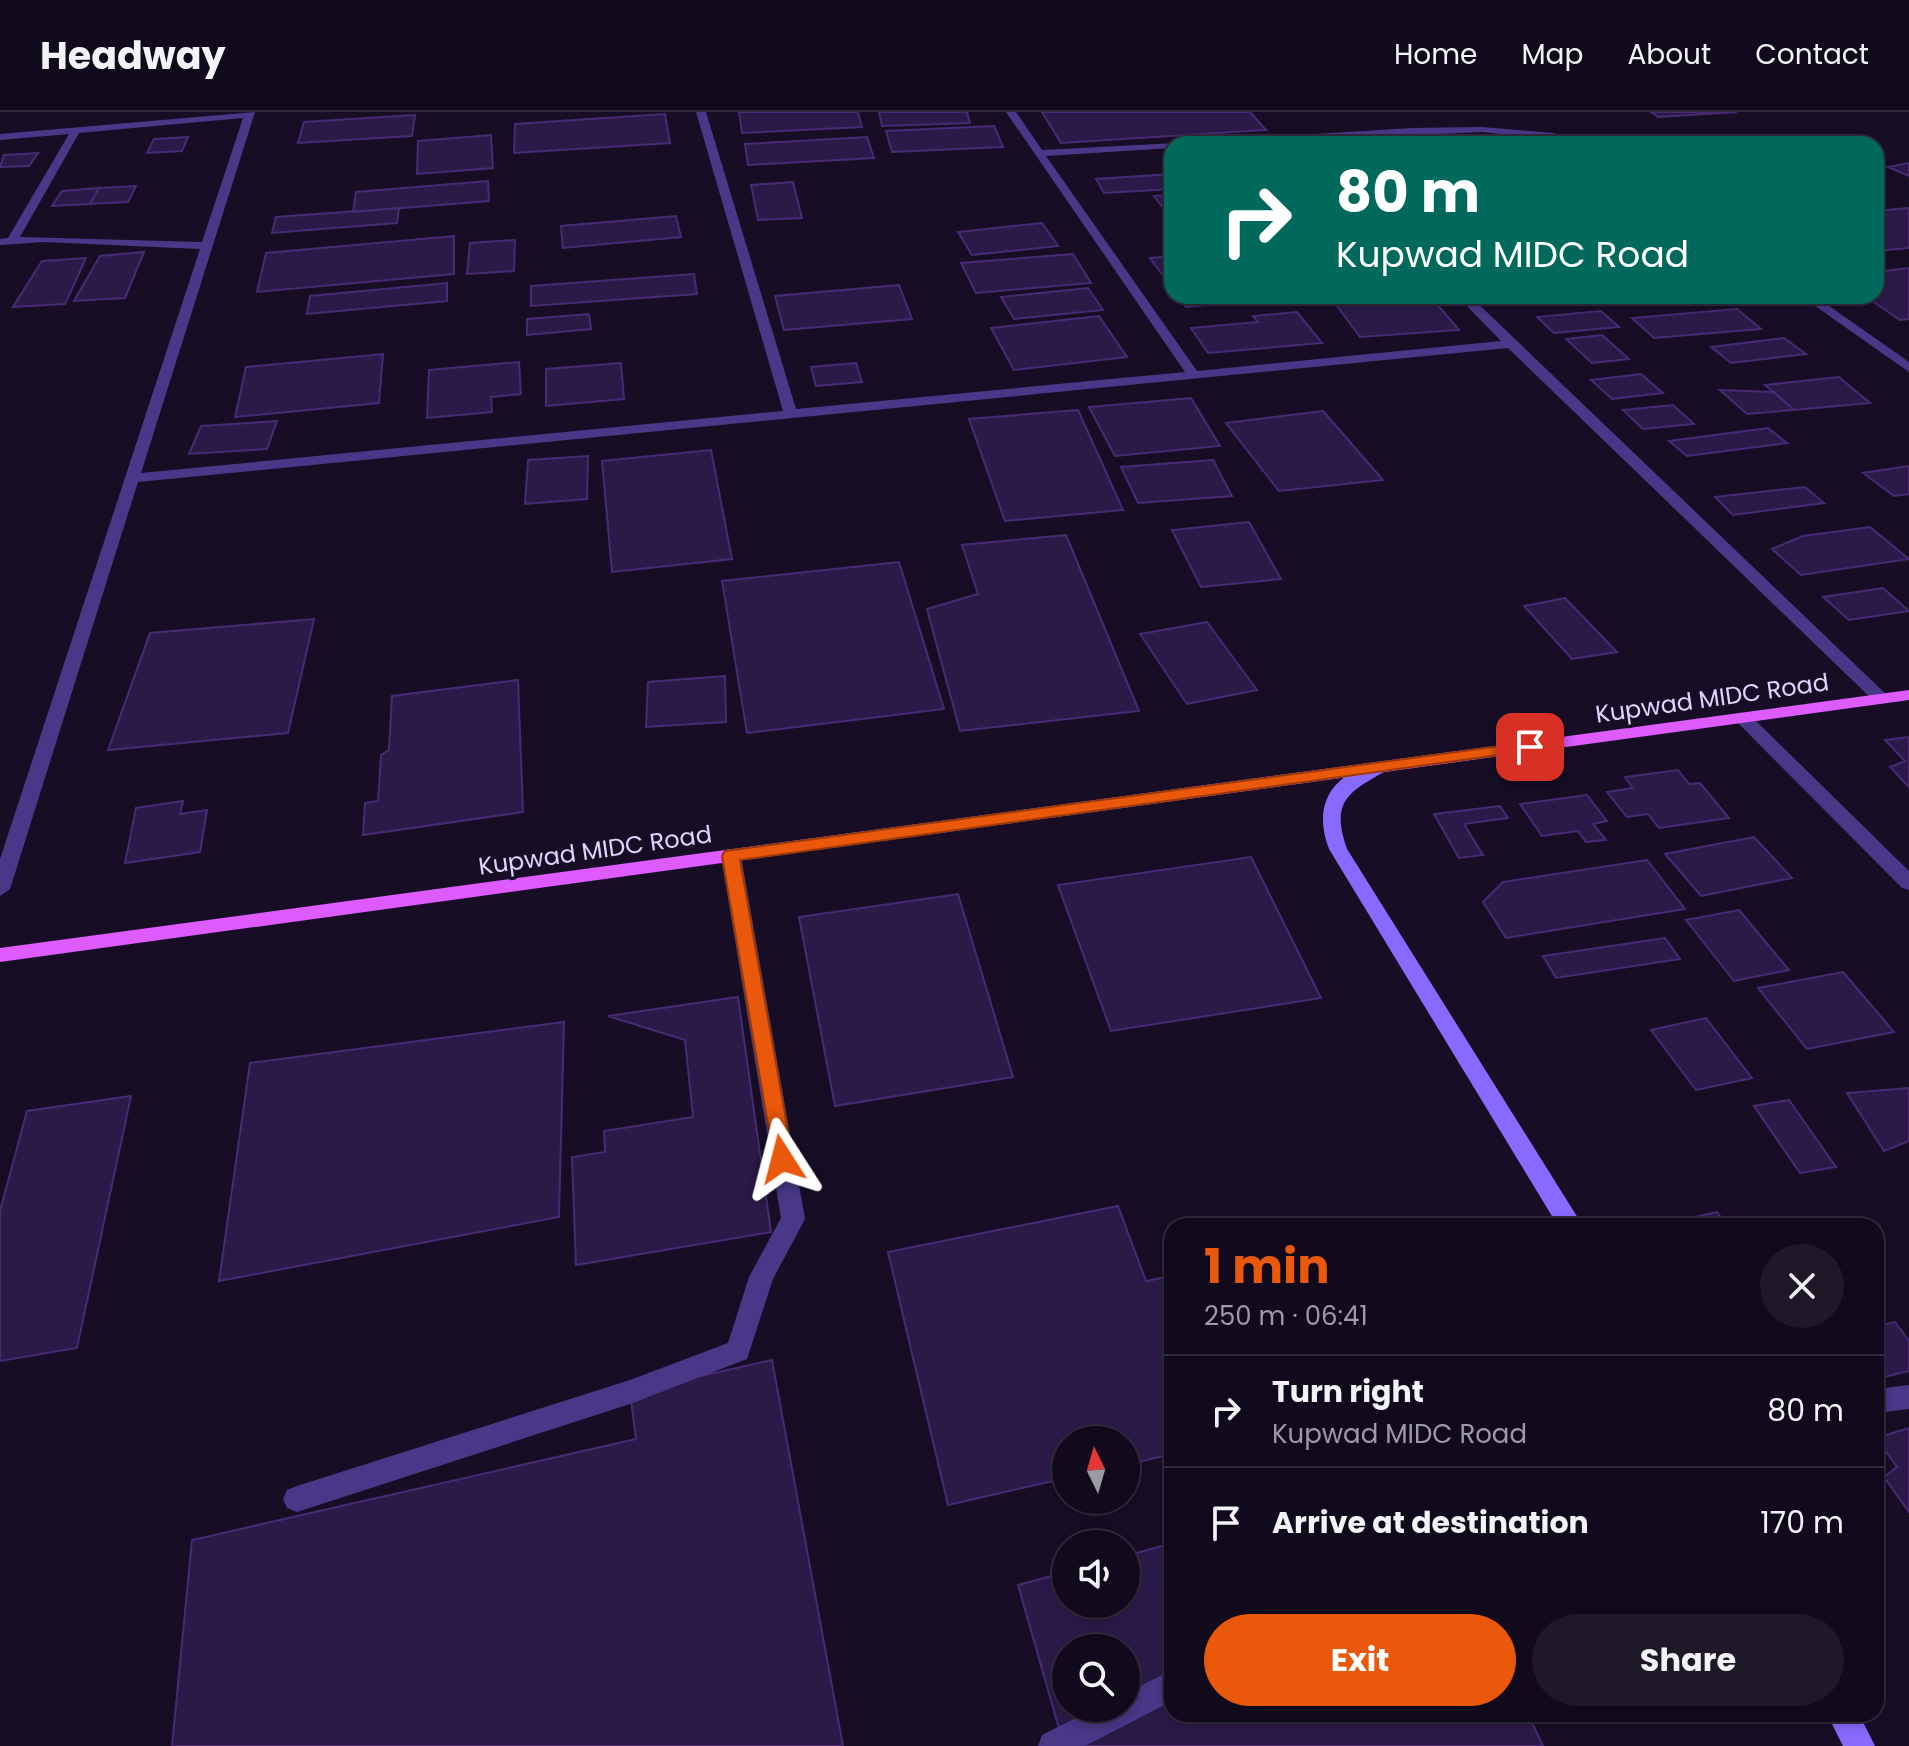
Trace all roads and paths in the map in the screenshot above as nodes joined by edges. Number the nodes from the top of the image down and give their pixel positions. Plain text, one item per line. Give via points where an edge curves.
1 (701, 112) edge
2 (1011, 112) edge
3 (250, 113) edge
4 (76, 130) junction
5 (1364, 136) edge
6 (1558, 136) edge
7 (0, 137) edge
8 (1164, 145) edge
9 (1039, 153) junction
10 (6, 242) edge
11 (207, 246) junction
12 (1471, 304) edge
13 (1818, 304) edge
14 (1511, 344) junction
15 (1909, 368) edge
16 (1194, 375) junction
17 (791, 414) junction
18 (132, 478) junction
19 (1909, 695) edge
20 (1882, 699) junction
21 (1743, 718) junction
22 (1378, 768) junction
23 (731, 856) junction
24 (1909, 883) edge
25 (0, 889) edge
26 (0, 955) edge
27 (1566, 1218) edge
28 (1909, 1397) edge
29 (1884, 1400) edge
30 (297, 1499) dead end
31 (1164, 1689) edge
32 (1846, 1722) edge
33 (1053, 1746) edge
34 (1860, 1746) edge

1 - 17 street
2 - 9 street
3 - 4 street
3 - 11 street
4 - 7 street
4 - 10 street
5 - 6 street via 1465,127
8 - 9 street
9 - 16 street
10 - 11 street
11 - 18 street
12 - 14 street
13 - 15 street
14 - 16 street
14 - 20 street
16 - 17 street
17 - 18 street
18 - 25 street
19 - 20 main road, Kupwad MIDC Road
20 - 21 main road, Kupwad MIDC Road
21 - 22 main road, Kupwad MIDC Road
21 - 24 street
22 - 23 main road, Kupwad MIDC Road
22 - 27 main road via 1345,786 1331,804 1329,828
23 - 26 main road, Kupwad MIDC Road
23 - 30 street via 793,1219 761,1277 738,1351 630,1392
28 - 29 street
31 - 33 street
32 - 34 main road

